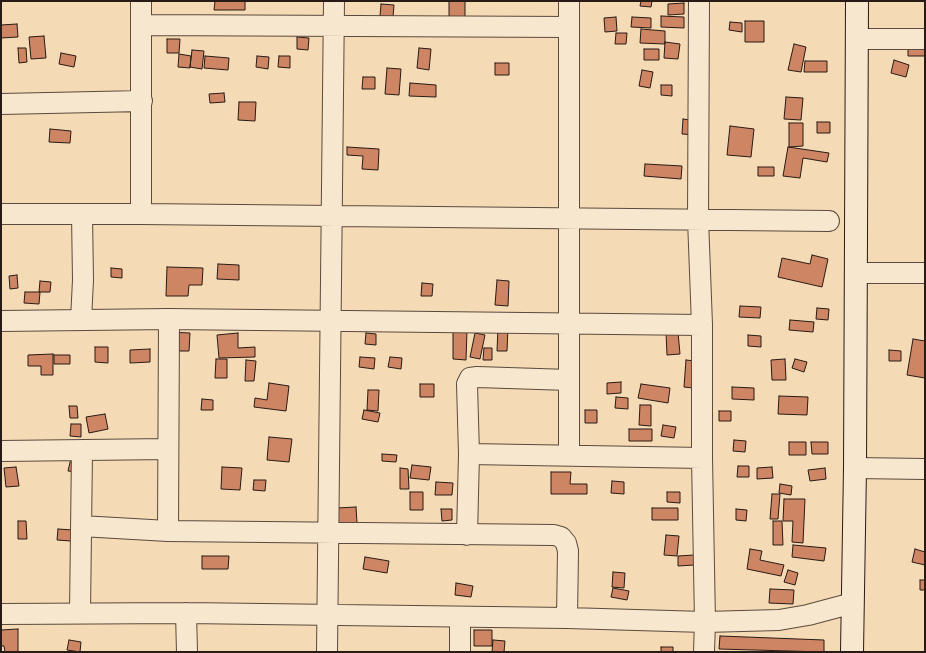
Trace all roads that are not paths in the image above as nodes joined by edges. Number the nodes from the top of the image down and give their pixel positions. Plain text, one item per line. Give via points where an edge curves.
1 (141, 1) edge
2 (334, 1) edge
3 (569, 1) edge
4 (699, 1) edge
5 (857, 1) edge
6 (142, 25) junction
7 (334, 26) junction
8 (569, 27) junction
9 (856, 39) junction
10 (925, 39) edge
11 (142, 101) junction
12 (1, 104) edge
13 (1, 214) edge
14 (82, 214) junction
15 (141, 214) junction
16 (332, 216) junction
17 (568, 218) junction
18 (698, 219) junction
19 (829, 221) dead end
20 (855, 273) junction
21 (925, 273) edge
22 (169, 319) junction
23 (81, 320) junction
24 (1, 321) edge
25 (331, 322) junction
26 (569, 323) junction
27 (702, 325) junction
28 (568, 380) junction
29 (168, 449) junction
30 (82, 450) junction
31 (1, 451) edge
32 (469, 454) junction
33 (569, 455) junction
34 (702, 458) junction
35 (855, 468) junction
36 (925, 469) edge
37 (81, 526) junction
38 (168, 531) junction
39 (328, 532) junction
40 (467, 535) junction
41 (853, 603) junction
42 (80, 613) junction
43 (186, 613) junction
44 (1, 614) edge
45 (327, 615) junction
46 (460, 617) junction
47 (567, 618) junction
48 (705, 622) junction
49 (186, 652) edge
50 (327, 652) edge
51 (460, 652) edge
52 (704, 652) edge
53 (852, 652) edge

1 - 6 street
2 - 7 street
3 - 8 street
4 - 18 street
5 - 9 main road
6 - 7 street
6 - 11 street
7 - 8 street
7 - 16 street
8 - 17 street
9 - 10 street
9 - 20 main road
11 - 12 street
11 - 15 street
13 - 14 street
14 - 15 street
14 - 23 street
15 - 16 street
16 - 17 street
16 - 25 street
17 - 18 street
17 - 26 street
18 - 19 street
18 - 27 street
20 - 21 street
20 - 35 main road
22 - 23 street
22 - 25 street
22 - 29 street
23 - 24 street
25 - 26 street
25 - 39 street
26 - 27 street
26 - 28 street
27 - 34 street
28 - 32 street via 470,378 467,384
28 - 33 street
29 - 30 street
29 - 38 street
30 - 31 street
30 - 37 street
32 - 33 street
32 - 40 street
33 - 34 street
34 - 48 street
35 - 36 street
35 - 41 main road
37 - 38 street
37 - 42 street
38 - 39 street
39 - 40 street
39 - 45 street
40 - 47 street via 561,537 568,551
41 - 48 street via 808,616 779,620
41 - 53 main road
42 - 43 street
42 - 44 street
43 - 45 street
43 - 49 street
45 - 46 street
45 - 50 street
46 - 47 street
46 - 51 street
47 - 48 street
48 - 52 street

